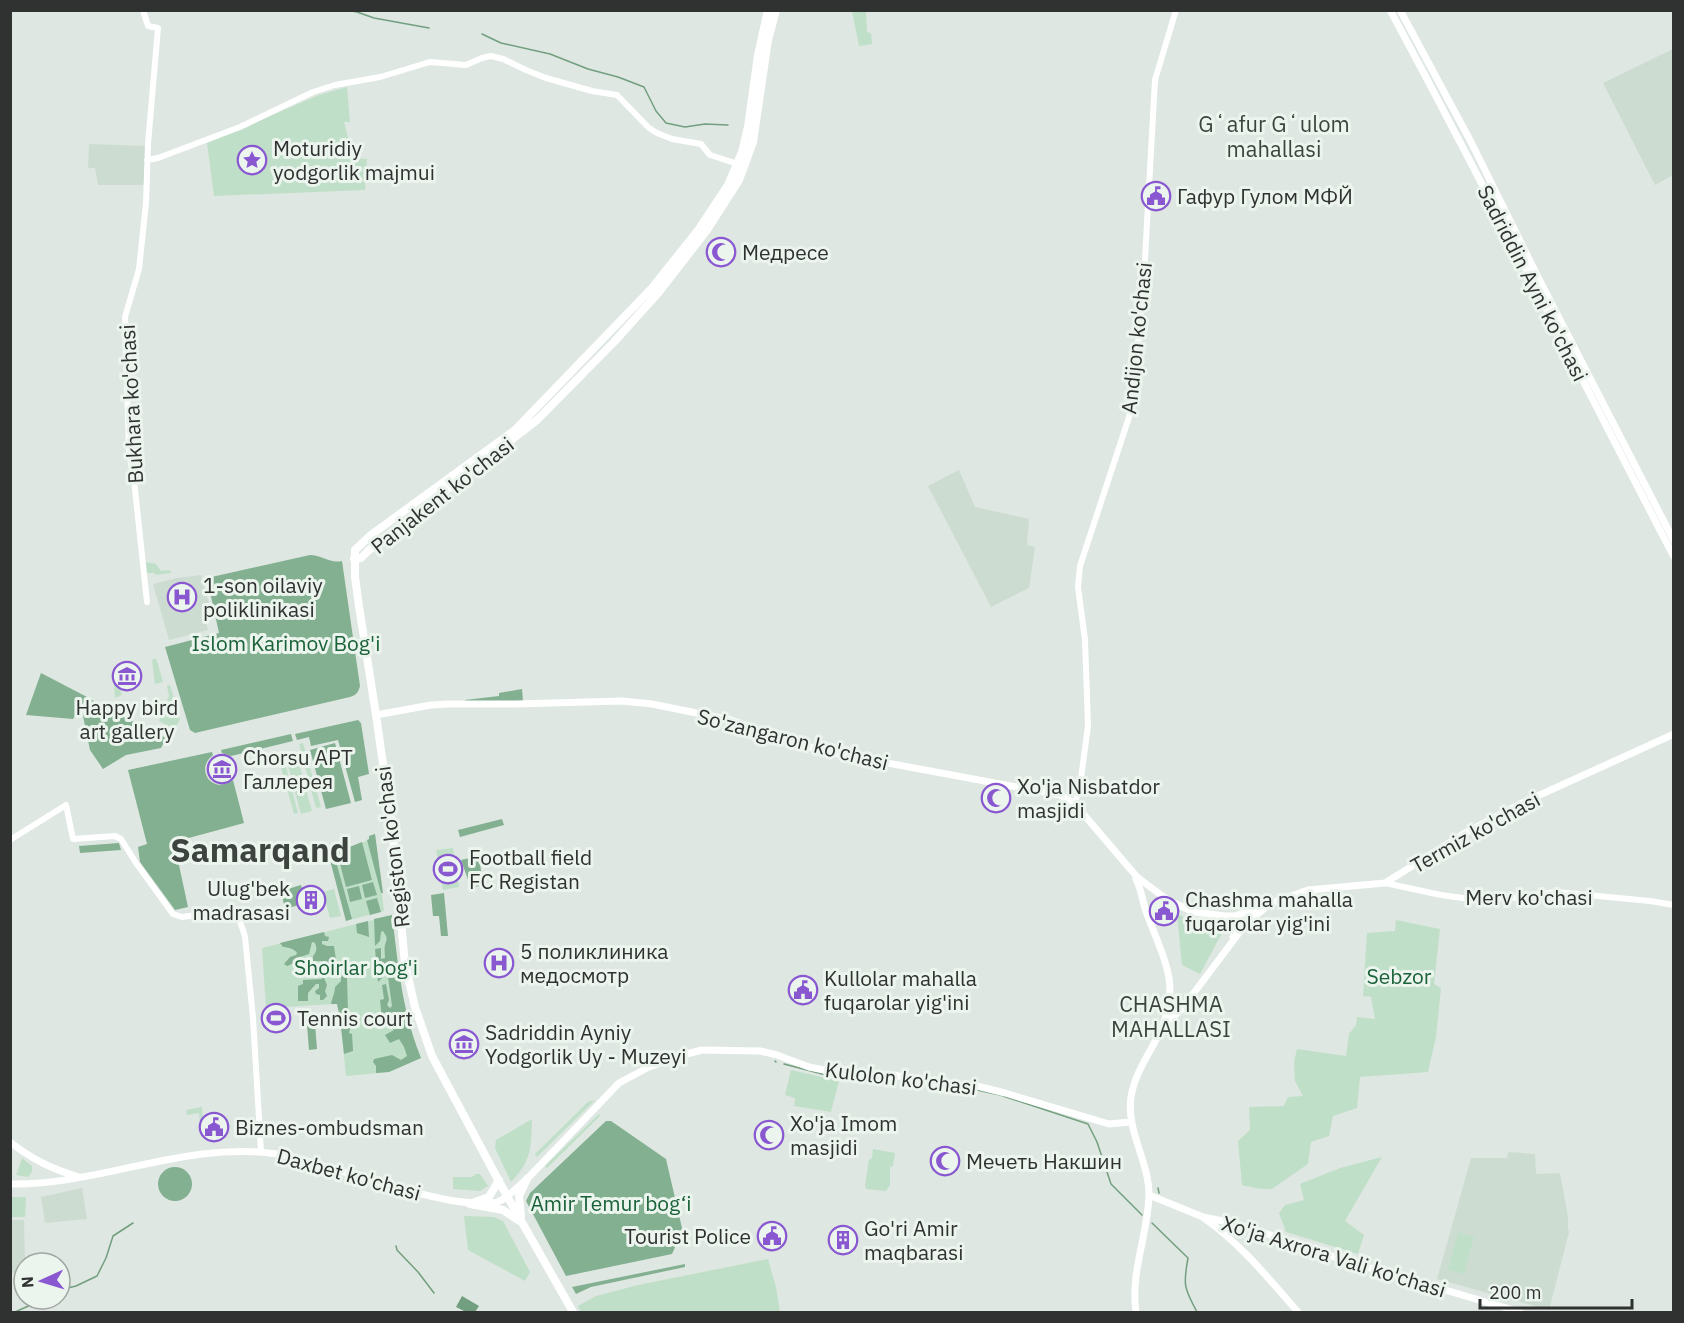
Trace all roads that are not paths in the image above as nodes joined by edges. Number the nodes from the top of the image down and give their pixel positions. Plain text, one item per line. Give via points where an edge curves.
1 (144, 10) edge
2 (768, 10) edge
3 (776, 10) edge
4 (1176, 10) edge
5 (1390, 10) edge
6 (1400, 10) edge
7 (147, 160) junction
8 (738, 164) junction
9 (1606, 420) junction
10 (1674, 541) edge
11 (1674, 557) edge
12 (354, 560) junction
13 (147, 602) dead end
14 (376, 715) junction
15 (1674, 734) edge
16 (1074, 803) junction
17 (10, 840) edge
18 (1130, 869) junction
19 (1385, 883) junction
20 (1161, 894) junction
21 (1269, 905) junction
22 (1674, 905) edge
23 (1145, 910) junction
24 (1225, 916) junction
25 (1229, 945) junction
26 (1169, 1003) junction
27 (1181, 1010) junction
28 (1162, 1026) junction
29 (1131, 1122) junction
30 (10, 1142) edge
31 (261, 1152) junction
32 (81, 1177) junction
33 (526, 1179) junction
34 (499, 1180) junction
35 (10, 1185) edge
36 (1149, 1194) junction
37 (507, 1196) junction
38 (470, 1204) junction
39 (1203, 1217) junction
40 (522, 1223) junction
41 (573, 1312) edge
42 (1136, 1312) edge
43 (1298, 1312) edge
44 (1520, 1312) edge

1 - 7 street, Bukhara ko'chasi via 148,26 158,28
2 - 8 main road, Panjakent ko'chasi
3 - 12 main road, Panjakent ko'chasi via 749,155 708,230 637,316 537,420
4 - 16 street, Andijon ko'chasi via 1155,80 1133,405 1080,566 1078,587 1085,640 1088,726 1079,793
5 - 9 main road, Sadriddin Ayni ko'chasi
6 - 9 main road, Sadriddin Ayni ko'chasi via 1471,142
7 - 8 street via 240,127 335,85 430,62 466,65 491,56 546,78 617,94 657,133 700,144 710,155
7 - 13 street, Bukhara ko'chasi via 139,269 125,317 129,451
8 - 12 main road, Panjakent ko'chasi via 699,230 652,288 562,382 515,430 360,544
9 - 10 main road, Sadriddin Ayni ko'chasi
9 - 11 main road, Sadriddin Ayni ko'chasi
12 - 14 main road, Registon ko'chasi
14 - 16 main road, So'zangaron ko'chasi via 448,704 652,704 730,720 828,752 1060,795
14 - 34 main road, Registon ko'chasi via 405,964 415,1007 432,1056
15 - 19 main road, Termiz ko'chasi via 1520,804
16 - 18 main road, So'zangaron ko'chasi
17 - 31 street via 66,805 73,839 122,839 174,915 225,912 239,919 246,937 254,1018
18 - 20 main road, So'zangaron ko'chasi
18 - 23 main road via 1142,890
19 - 21 main road, Termiz ko'chasi via 1315,889
19 - 22 street, Merv ko'chasi via 1470,899 1556,892
20 - 23 main road via 1148,895
20 - 24 main road, So'zangaron ko'chasi via 1190,911
21 - 24 main road, So'zangaron ko'chasi
21 - 25 main road via 1248,921
23 - 26 main road via 1170,980
24 - 25 main road via 1235,924
25 - 27 main road
26 - 27 main road via 1174,1010
26 - 28 main road
27 - 28 main road
28 - 29 main road via 1133,1087
29 - 33 main road, Kulolon ko'chasi via 1109,1124 973,1085 834,1072 760,1051 702,1050 649,1067 619,1083
29 - 36 main road
30 - 32 main road via 49,1167
31 - 32 main road, Daxbet ko'chasi via 190,1156
31 - 38 main road, Daxbet ko'chasi
32 - 35 main road, Daxbet ko'chasi
33 - 37 main road, Kulolon ko'chasi
33 - 40 main road via 519,1200
34 - 37 main road, Registon ko'chasi
34 - 38 main road via 486,1199
36 - 39 main road, Xo'ja Axrora Vali ko'chasi
36 - 42 main road
37 - 38 main road, Daxbet ko'chasi via 497,1202
37 - 40 main road, Registon ko'chasi
38 - 40 main road via 503,1210
39 - 43 main road via 1232,1240
39 - 44 main road, Xo'ja Axrora Vali ko'chasi via 1238,1224 1342,1260
40 - 41 main road, Registon ko'chasi

